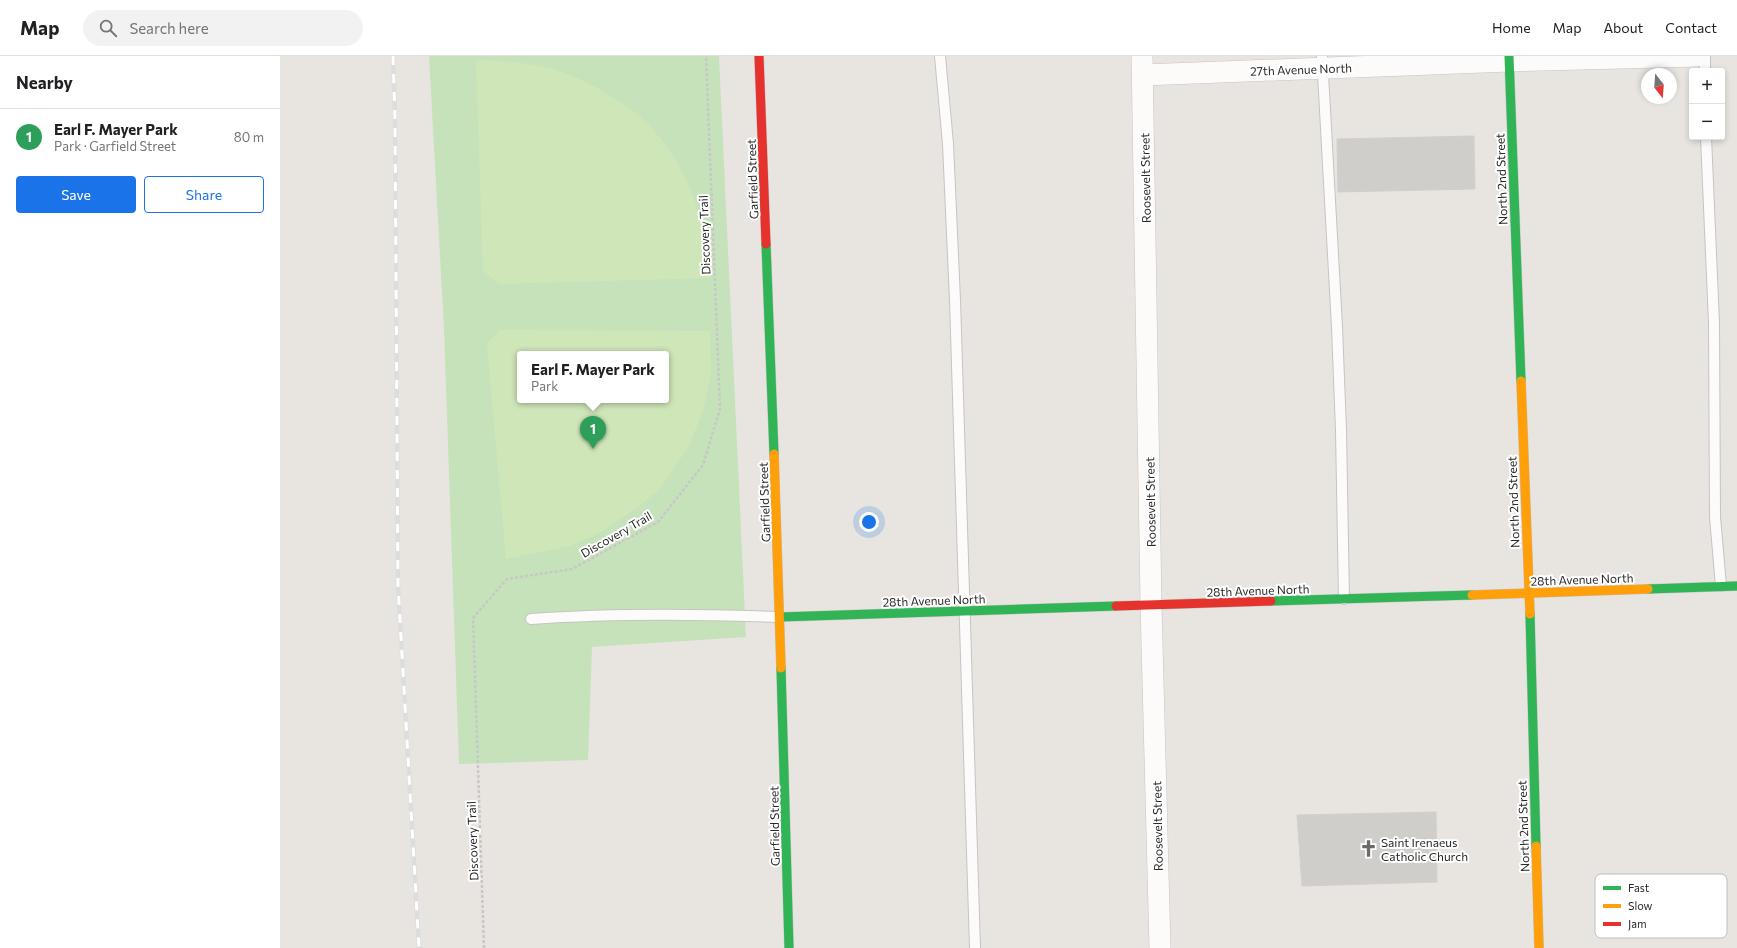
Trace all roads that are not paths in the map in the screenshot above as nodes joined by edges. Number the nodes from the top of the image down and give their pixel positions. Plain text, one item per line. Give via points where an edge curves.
1 (759, 56) edge
2 (940, 56) edge
3 (1698, 56) edge
4 (1705, 56) edge
5 (1509, 58) edge
6 (1323, 62) edge
7 (1143, 65) edge
8 (1705, 68) edge
9 (1706, 140) edge
10 (1721, 586) junction
11 (1737, 586) edge
12 (1529, 593) junction
13 (1344, 599) junction
14 (1152, 605) junction
15 (964, 611) junction
16 (780, 616) junction
17 (531, 619) dead end
18 (789, 948) edge
19 (975, 948) edge
20 (1160, 948) edge
21 (1539, 948) edge

1 - 16 street, Garfield Street
2 - 15 lane via 949,151
3 - 5 street, 27th Avenue North
4 - 8 lane
5 - 6 street, 27th Avenue North
5 - 12 street, North 2nd Street
6 - 7 street, 27th Avenue North
6 - 13 lane via 1337,327
7 - 14 street, Roosevelt Street
9 - 10 lane via 1714,323 1715,517
10 - 11 street, 28th Avenue North
10 - 12 street, 28th Avenue North
12 - 13 street, 28th Avenue North
12 - 21 street, North 2nd Street
13 - 14 street, 28th Avenue North
14 - 15 street, 28th Avenue North
14 - 20 street, Roosevelt Street
15 - 16 street, 28th Avenue North
15 - 19 lane
16 - 17 lane via 583,615
16 - 18 street, Garfield Street

